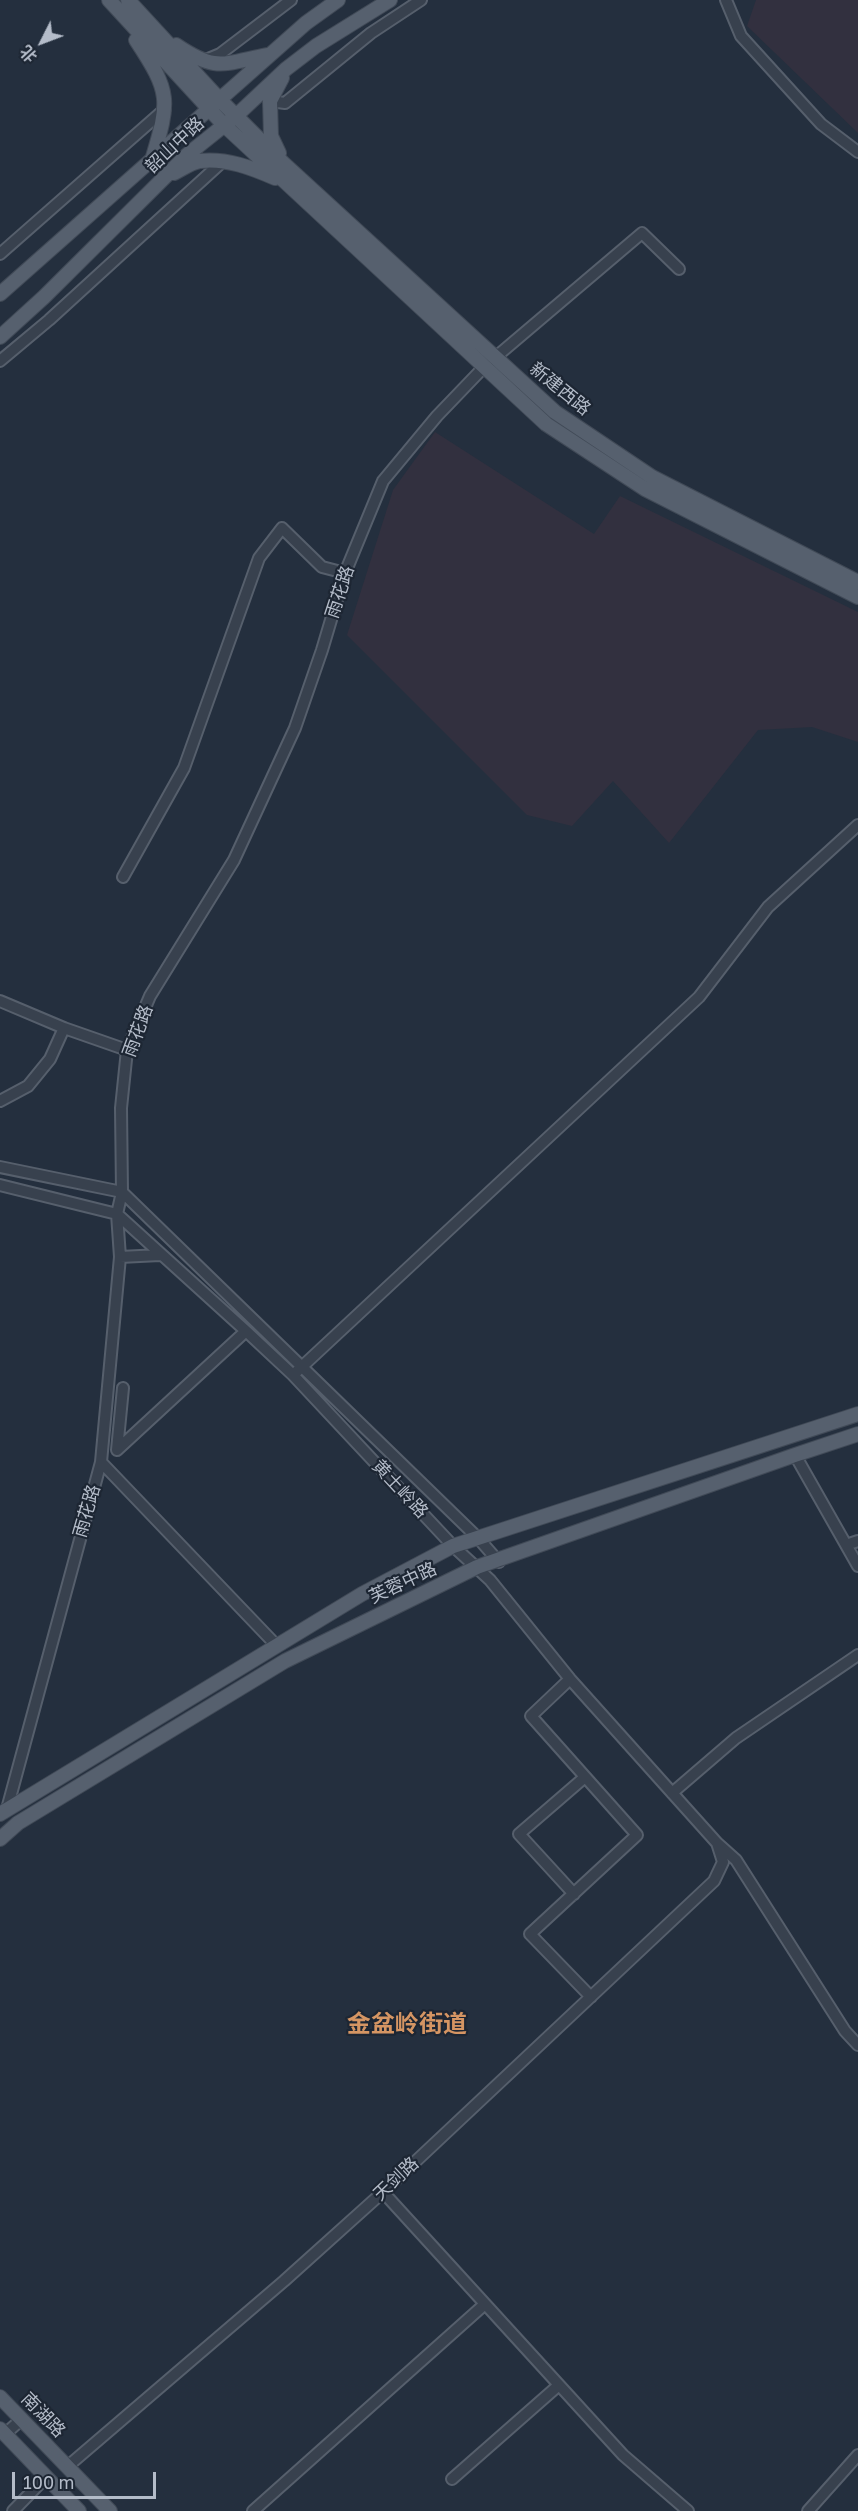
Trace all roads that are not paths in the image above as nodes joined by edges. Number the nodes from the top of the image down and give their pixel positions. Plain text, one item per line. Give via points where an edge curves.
1 (128, 0) edge
2 (291, 0) edge
3 (338, 0) edge
4 (390, 0) edge
5 (421, 0) edge
6 (726, 0) edge
7 (112, 3) edge
8 (156, 32) junction
9 (270, 55) junction
10 (195, 58) junction
11 (286, 69) junction
12 (219, 100) junction
13 (270, 101) junction
14 (165, 109) junction
15 (209, 110) junction
16 (237, 115) junction
17 (224, 125) junction
18 (858, 152) edge
19 (152, 160) junction
20 (222, 162) junction
21 (283, 163) junction
22 (164, 178) junction
23 (285, 183) junction
24 (0, 254) edge
25 (679, 269) dead end
26 (0, 294) edge
27 (0, 337) edge
28 (495, 357) junction
29 (0, 361) edge
30 (484, 367) junction
31 (345, 573) junction
32 (858, 582) edge
33 (858, 597) edge
34 (858, 825) edge
35 (123, 877) dead end
36 (0, 1001) edge
37 (64, 1028) junction
38 (127, 1050) junction
39 (0, 1101) edge
40 (0, 1167) edge
41 (0, 1185) edge
42 (122, 1192) junction
43 (117, 1214) junction
44 (160, 1255) junction
45 (120, 1257) junction
46 (246, 1330) junction
47 (300, 1366) junction
48 (293, 1375) junction
49 (123, 1388) dead end
50 (858, 1414) edge
51 (858, 1434) edge
52 (795, 1455) junction
53 (101, 1462) junction
54 (478, 1538) junction
55 (858, 1540) edge
56 (846, 1545) junction
57 (453, 1546) junction
58 (499, 1562) junction
59 (858, 1566) edge
60 (477, 1568) junction
61 (276, 1645) junction
62 (858, 1655) edge
63 (570, 1678) junction
64 (585, 1777) junction
65 (672, 1793) junction
66 (3, 1812) edge
67 (0, 1839) edge
68 (717, 1843) junction
69 (574, 1894) junction
70 (591, 1997) junction
71 (858, 2045) edge
72 (383, 2192) junction
73 (485, 2304) junction
74 (559, 2385) junction
75 (0, 2397) edge
76 (22, 2419) junction
77 (2, 2431) edge
78 (858, 2455) edge
79 (68, 2466) junction
80 (46, 2477) junction
81 (452, 2479) dead end
82 (13, 2511) edge
83 (79, 2511) edge
84 (110, 2511) edge
85 (253, 2511) edge
86 (688, 2511) edge
87 (808, 2511) edge

1 - 8 main road
2 - 10 street via 220,54 208,59
3 - 9 main road, 韶山中路 via 306,22
4 - 11 main road, 韶山中路
5 - 13 street via 371,33 285,103
6 - 18 street via 741,36 821,124
7 - 14 main road via 158,73
7 - 15 main road, 新建西路
8 - 10 main road
8 - 12 main road, 新建西路
9 - 10 main road via 224,64 209,64
9 - 12 main road, 韶山中路
11 - 13 main road
11 - 16 main road, 韶山中路
12 - 15 main road, 韶山中路
12 - 16 main road, 新建西路
13 - 21 main road via 271,136
14 - 19 main road
14 - 24 street
15 - 17 main road, 新建西路
15 - 19 main road, 韶山中路
16 - 17 main road, 韶山中路
16 - 21 main road, 新建西路
17 - 22 main road, 韶山中路
17 - 23 main road, 新建西路
19 - 26 main road, 韶山中路
20 - 22 main road via 199,161
20 - 23 main road via 246,165
20 - 29 street
21 - 28 main road, 新建西路
22 - 27 main road, 韶山中路
23 - 30 main road, 新建西路
25 - 28 street, 雨花路 via 642,233
28 - 30 street, 雨花路
28 - 32 main road, 新建西路 via 555,412 652,477
30 - 31 street, 雨花路 via 383,481
30 - 33 main road, 新建西路 via 546,424 645,489
31 - 35 street via 322,567 282,528 259,558 184,768
31 - 38 street, 雨花路 via 286,748 234,860 150,996
34 - 47 street via 768,907 699,997
36 - 37 street
37 - 38 street
37 - 39 street via 50,1059 28,1086
38 - 42 street, 雨花路 via 121,1108
40 - 42 street
41 - 43 street, 黄土岭路
42 - 43 street, 雨花路
42 - 47 street, 黄土岭路
43 - 44 street, 黄土岭路
43 - 45 street, 雨花路
44 - 45 street
44 - 46 street, 黄土岭路
45 - 53 street, 雨花路
46 - 48 street, 黄土岭路
46 - 49 street via 117,1450
47 - 48 street
47 - 54 street, 黄土岭路
48 - 57 street, 黄土岭路
50 - 54 main road, 芙蓉中路
51 - 52 main road, 芙蓉中路
52 - 56 street
52 - 58 main road, 芙蓉中路
53 - 61 street
53 - 66 street, 雨花路
54 - 57 main road, 芙蓉中路
54 - 58 street, 黄土岭路
55 - 56 street
56 - 59 street
57 - 60 street, 黄土岭路
57 - 61 main road, 芙蓉中路
58 - 60 main road, 芙蓉中路
60 - 63 street, 黄土岭路
60 - 67 main road, 芙蓉中路 via 285,1660 18,1823
61 - 66 main road, 芙蓉中路
62 - 65 street via 736,1738
63 - 64 street via 531,1716
63 - 65 street, 黄土岭路
64 - 69 street via 638,1835
64 - 69 street via 519,1834
65 - 68 street, 黄土岭路
68 - 70 street, 天剑路 via 723,1862 714,1881
68 - 71 street, 黄土岭路 via 736,1860 845,2031
69 - 70 street via 530,1934
70 - 72 street, 天剑路
72 - 73 street
72 - 79 street, 天剑路
73 - 74 street
73 - 85 street
74 - 81 street
74 - 86 street via 623,2455
75 - 76 main road, 南湖路
76 - 77 street
76 - 79 main road, 南湖路
77 - 80 main road
78 - 87 street
79 - 84 main road, 南湖路
80 - 82 street
80 - 83 main road

